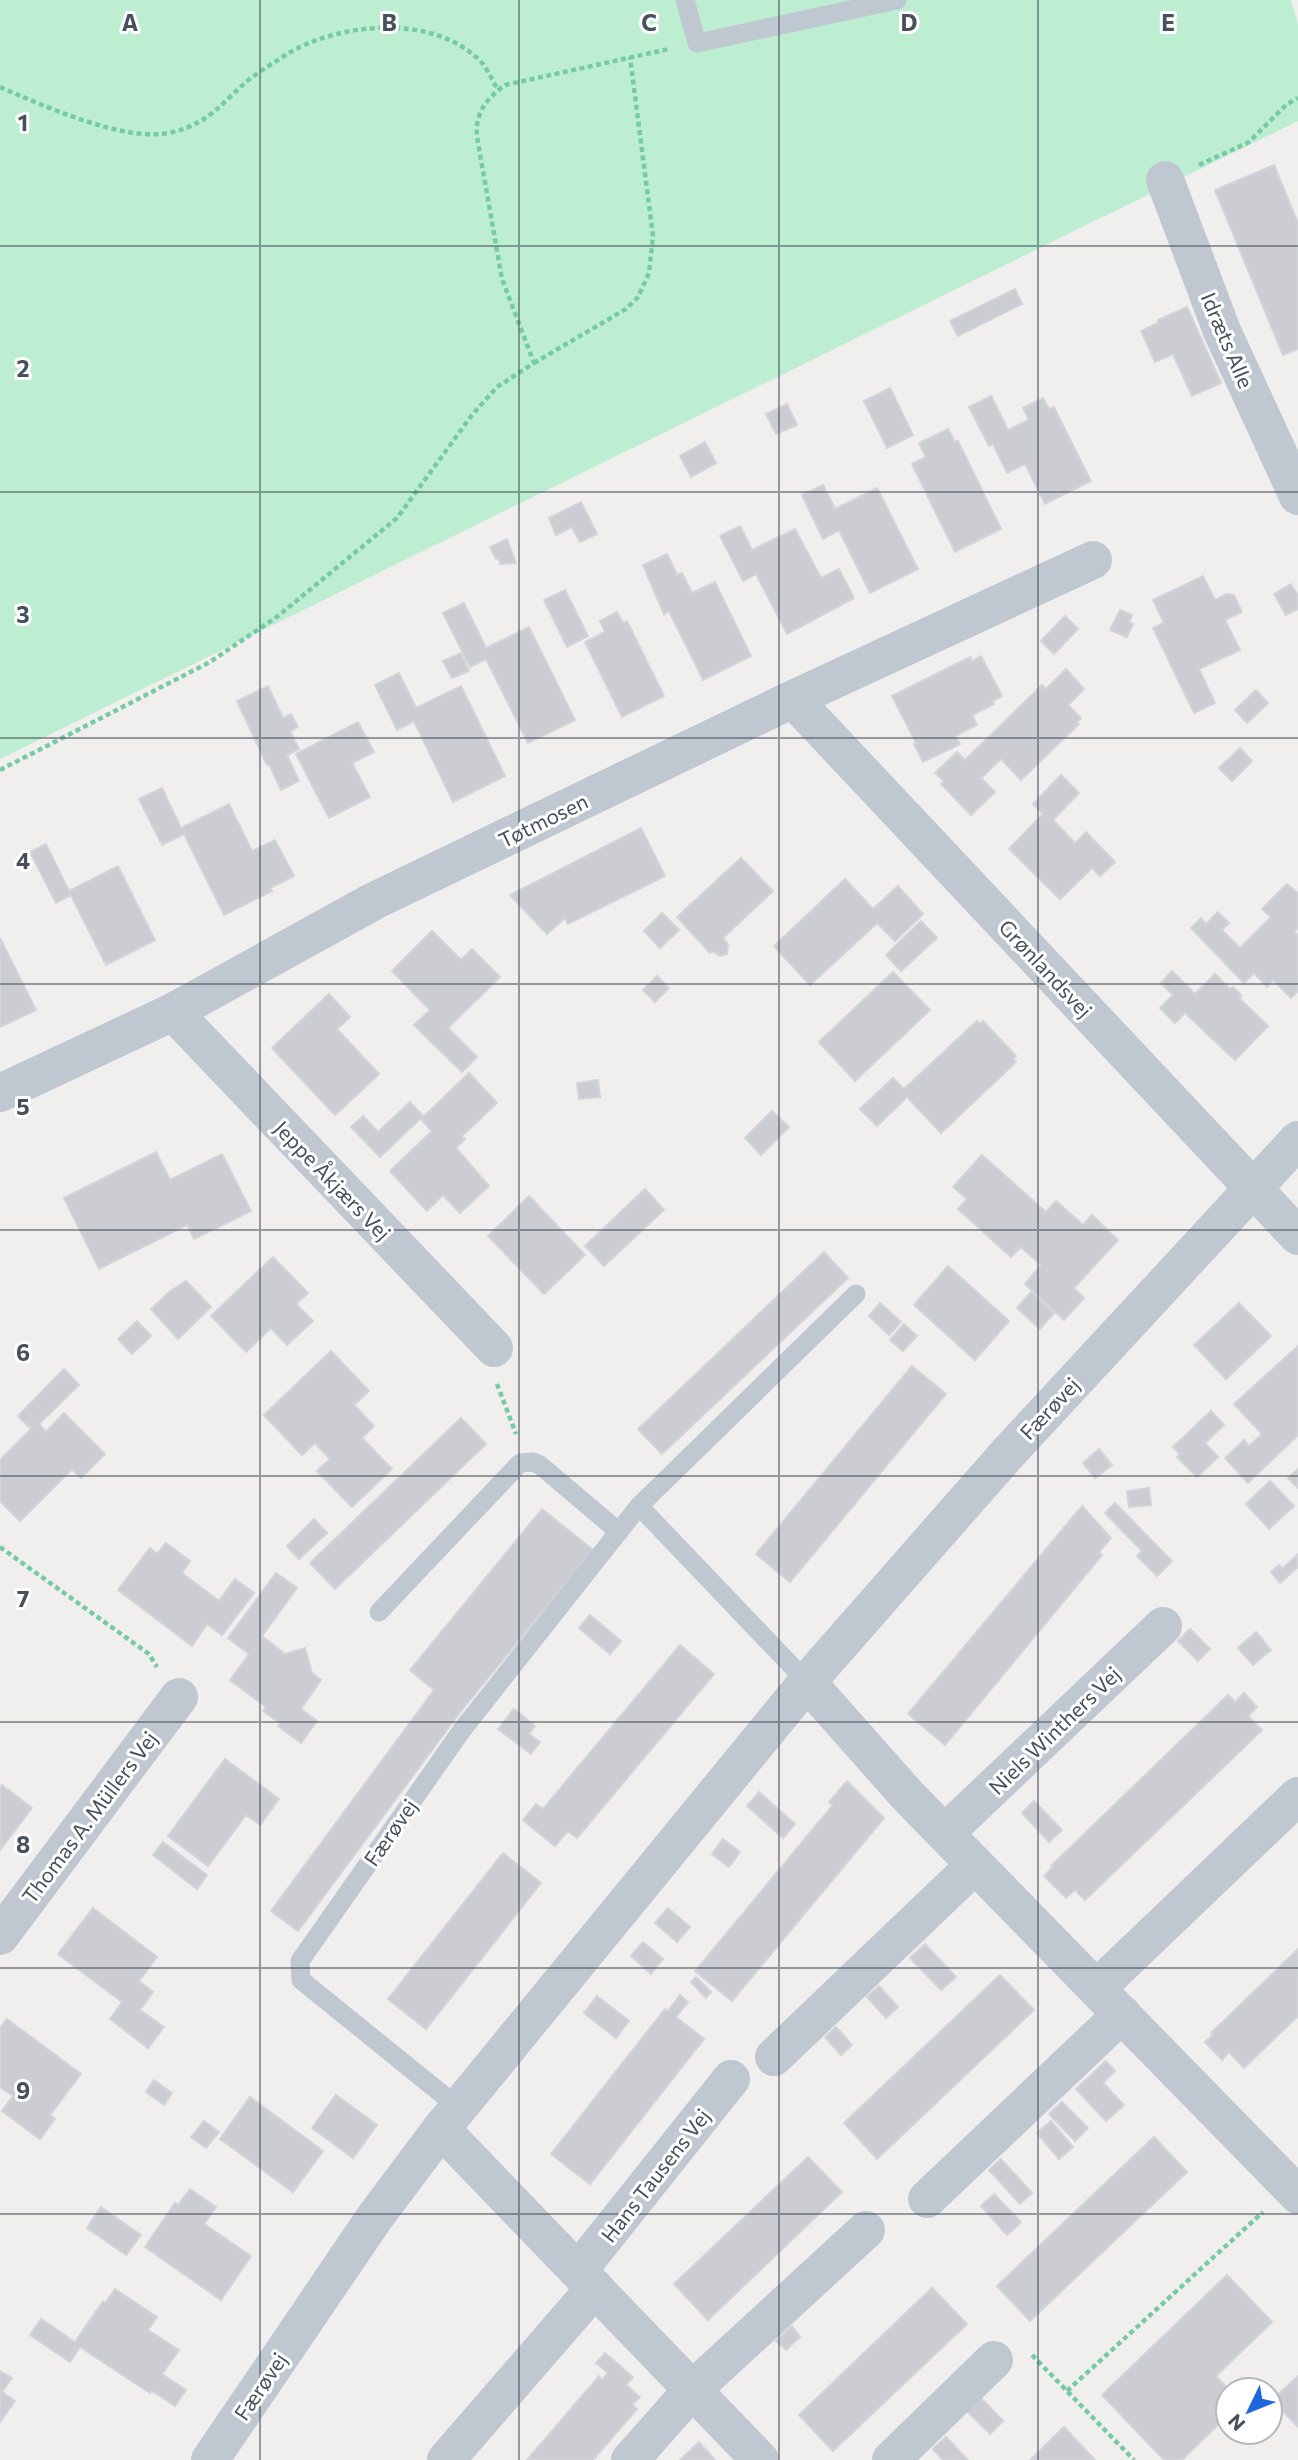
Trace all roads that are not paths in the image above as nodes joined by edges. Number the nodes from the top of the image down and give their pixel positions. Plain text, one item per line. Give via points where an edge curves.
1 (685, 0) edge
2 (897, 0) edge
3 (1165, 180) road end
4 (1298, 496) edge
5 (1093, 560) dead end
6 (793, 699) junction
7 (173, 1012) junction
8 (0, 1093) edge
9 (1298, 1140) edge
10 (1253, 1188) junction
11 (1298, 1236) edge
12 (856, 1294) dead end
13 (494, 1348) road end
14 (639, 1506) junction
15 (619, 1532) junction
16 (379, 1612) dead end
17 (1163, 1626) dead end
18 (807, 1682) junction
19 (179, 1697) road end
20 (1298, 1797) edge
21 (945, 1833) junction
22 (975, 1865) junction
23 (0, 1936) edge
24 (1109, 2001) junction
25 (775, 2057) dead end
26 (732, 2079) dead end
27 (449, 2118) junction
28 (1294, 2191) edge
29 (927, 2199) dead end
30 (866, 2230) dead end
31 (587, 2280) junction
32 (994, 2360) road end
33 (692, 2390) junction
34 (210, 2460) edge
35 (446, 2460) edge
36 (630, 2460) edge
37 (760, 2460) edge
38 (891, 2460) edge

1 - 2 lane via 698,43
3 - 4 street, Idræts Alle via 1222,331
5 - 6 street, Tøtmosen
6 - 7 street, Tøtmosen via 374,901
6 - 10 street, Grønlandsvej
7 - 8 street, Tøtmosen
7 - 13 street, Jeppe Åkjærs Vej
9 - 10 street, Færøvej
10 - 11 street, Grønlandsvej
10 - 18 street, Færøvej via 1008,1453
12 - 14 lane, Færøvej
14 - 15 lane, Færøvej
14 - 18 lane
15 - 16 lane via 540,1465 526,1461
15 - 27 lane, Færøvej via 462,1730 299,1961 301,1980
17 - 21 street, Niels Winthers Vej
18 - 21 street
18 - 27 street, Færøvej
19 - 23 street, Thomas A. Müllers Vej
20 - 24 street
21 - 22 street
22 - 24 street
22 - 25 street
24 - 28 street
24 - 29 street
26 - 31 street, Hans Tausens Vej
27 - 31 street
27 - 34 street, Færøvej via 375,2217
30 - 33 street
31 - 33 street
31 - 35 street, Hans Tausens Vej
32 - 38 street
33 - 36 street
33 - 37 street

